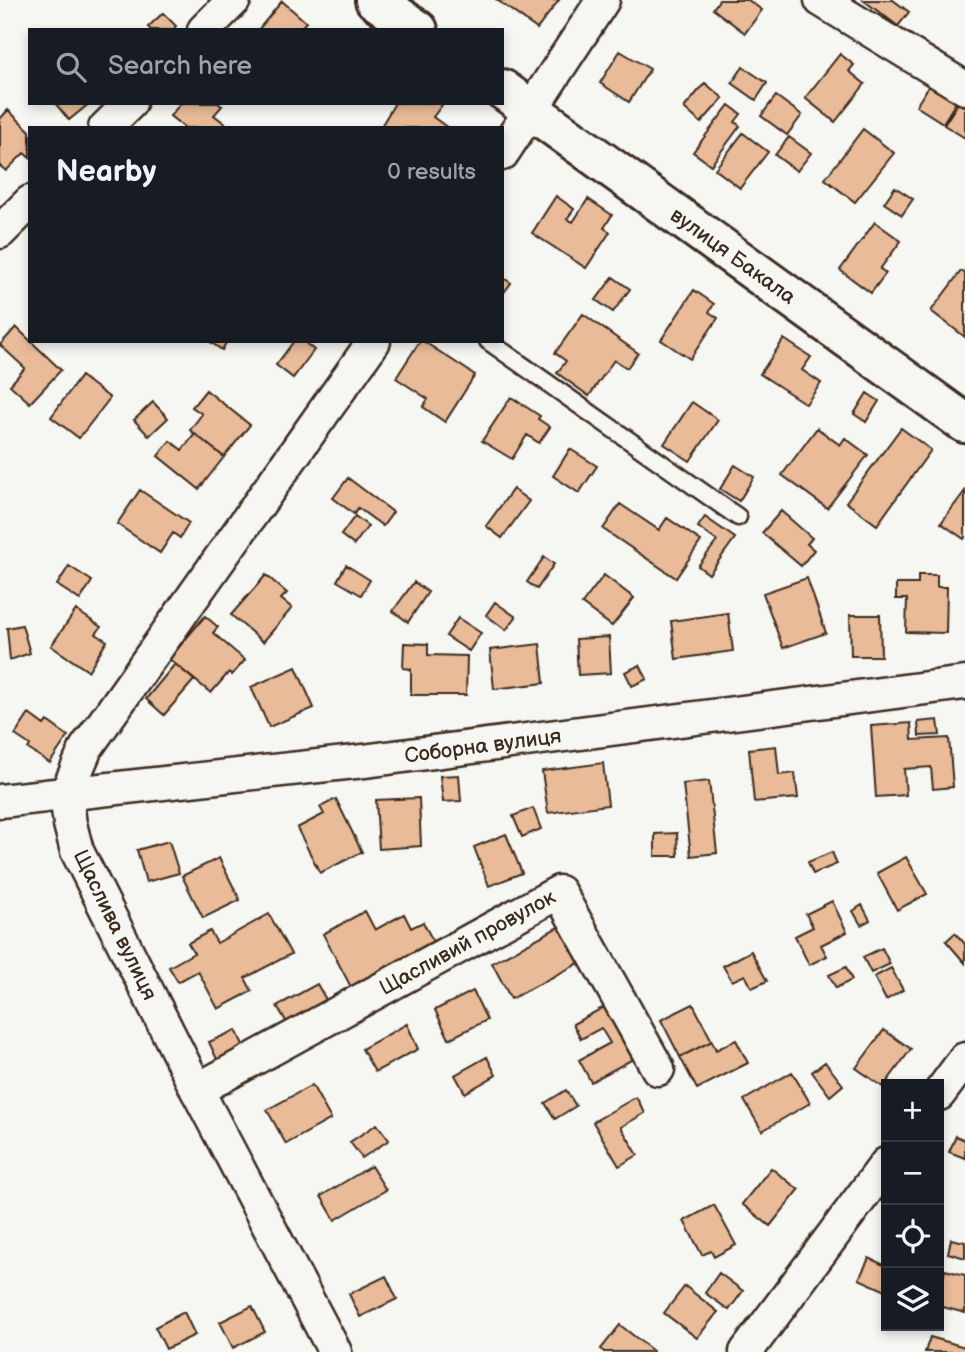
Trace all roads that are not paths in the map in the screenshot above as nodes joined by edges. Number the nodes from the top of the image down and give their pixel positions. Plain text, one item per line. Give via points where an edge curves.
1 (234, 0) edge
2 (375, 0) edge
3 (603, 0) edge
4 (821, 0) edge
5 (206, 28) edge
6 (415, 28) edge
7 (965, 88) edge
8 (517, 100) edge
9 (128, 105) edge
10 (107, 126) edge
11 (504, 147) edge
12 (28, 204) edge
13 (0, 232) edge
14 (373, 343) edge
15 (491, 343) edge
16 (965, 423) edge
17 (738, 517) dead end
18 (965, 683) edge
19 (66, 795) junction
20 (0, 802) edge
21 (965, 1059) edge
22 (658, 1069) dead end
23 (944, 1087) edge
24 (197, 1090) junction
25 (881, 1171) edge
26 (335, 1352) edge
27 (746, 1352) edge

1 - 5 street
2 - 6 street
3 - 8 street
4 - 7 street
8 - 11 street
8 - 16 street, вулиця Бакала
9 - 10 street
12 - 13 street
14 - 19 street via 86,747
15 - 17 lane
18 - 19 street, Соборна вулиця
19 - 20 street, Соборна вулиця
19 - 24 street, Щаслива вулиця via 77,851
21 - 23 street
22 - 24 street, Щасливий провулок via 559,892
24 - 26 street, Щаслива вулиця
25 - 27 street

